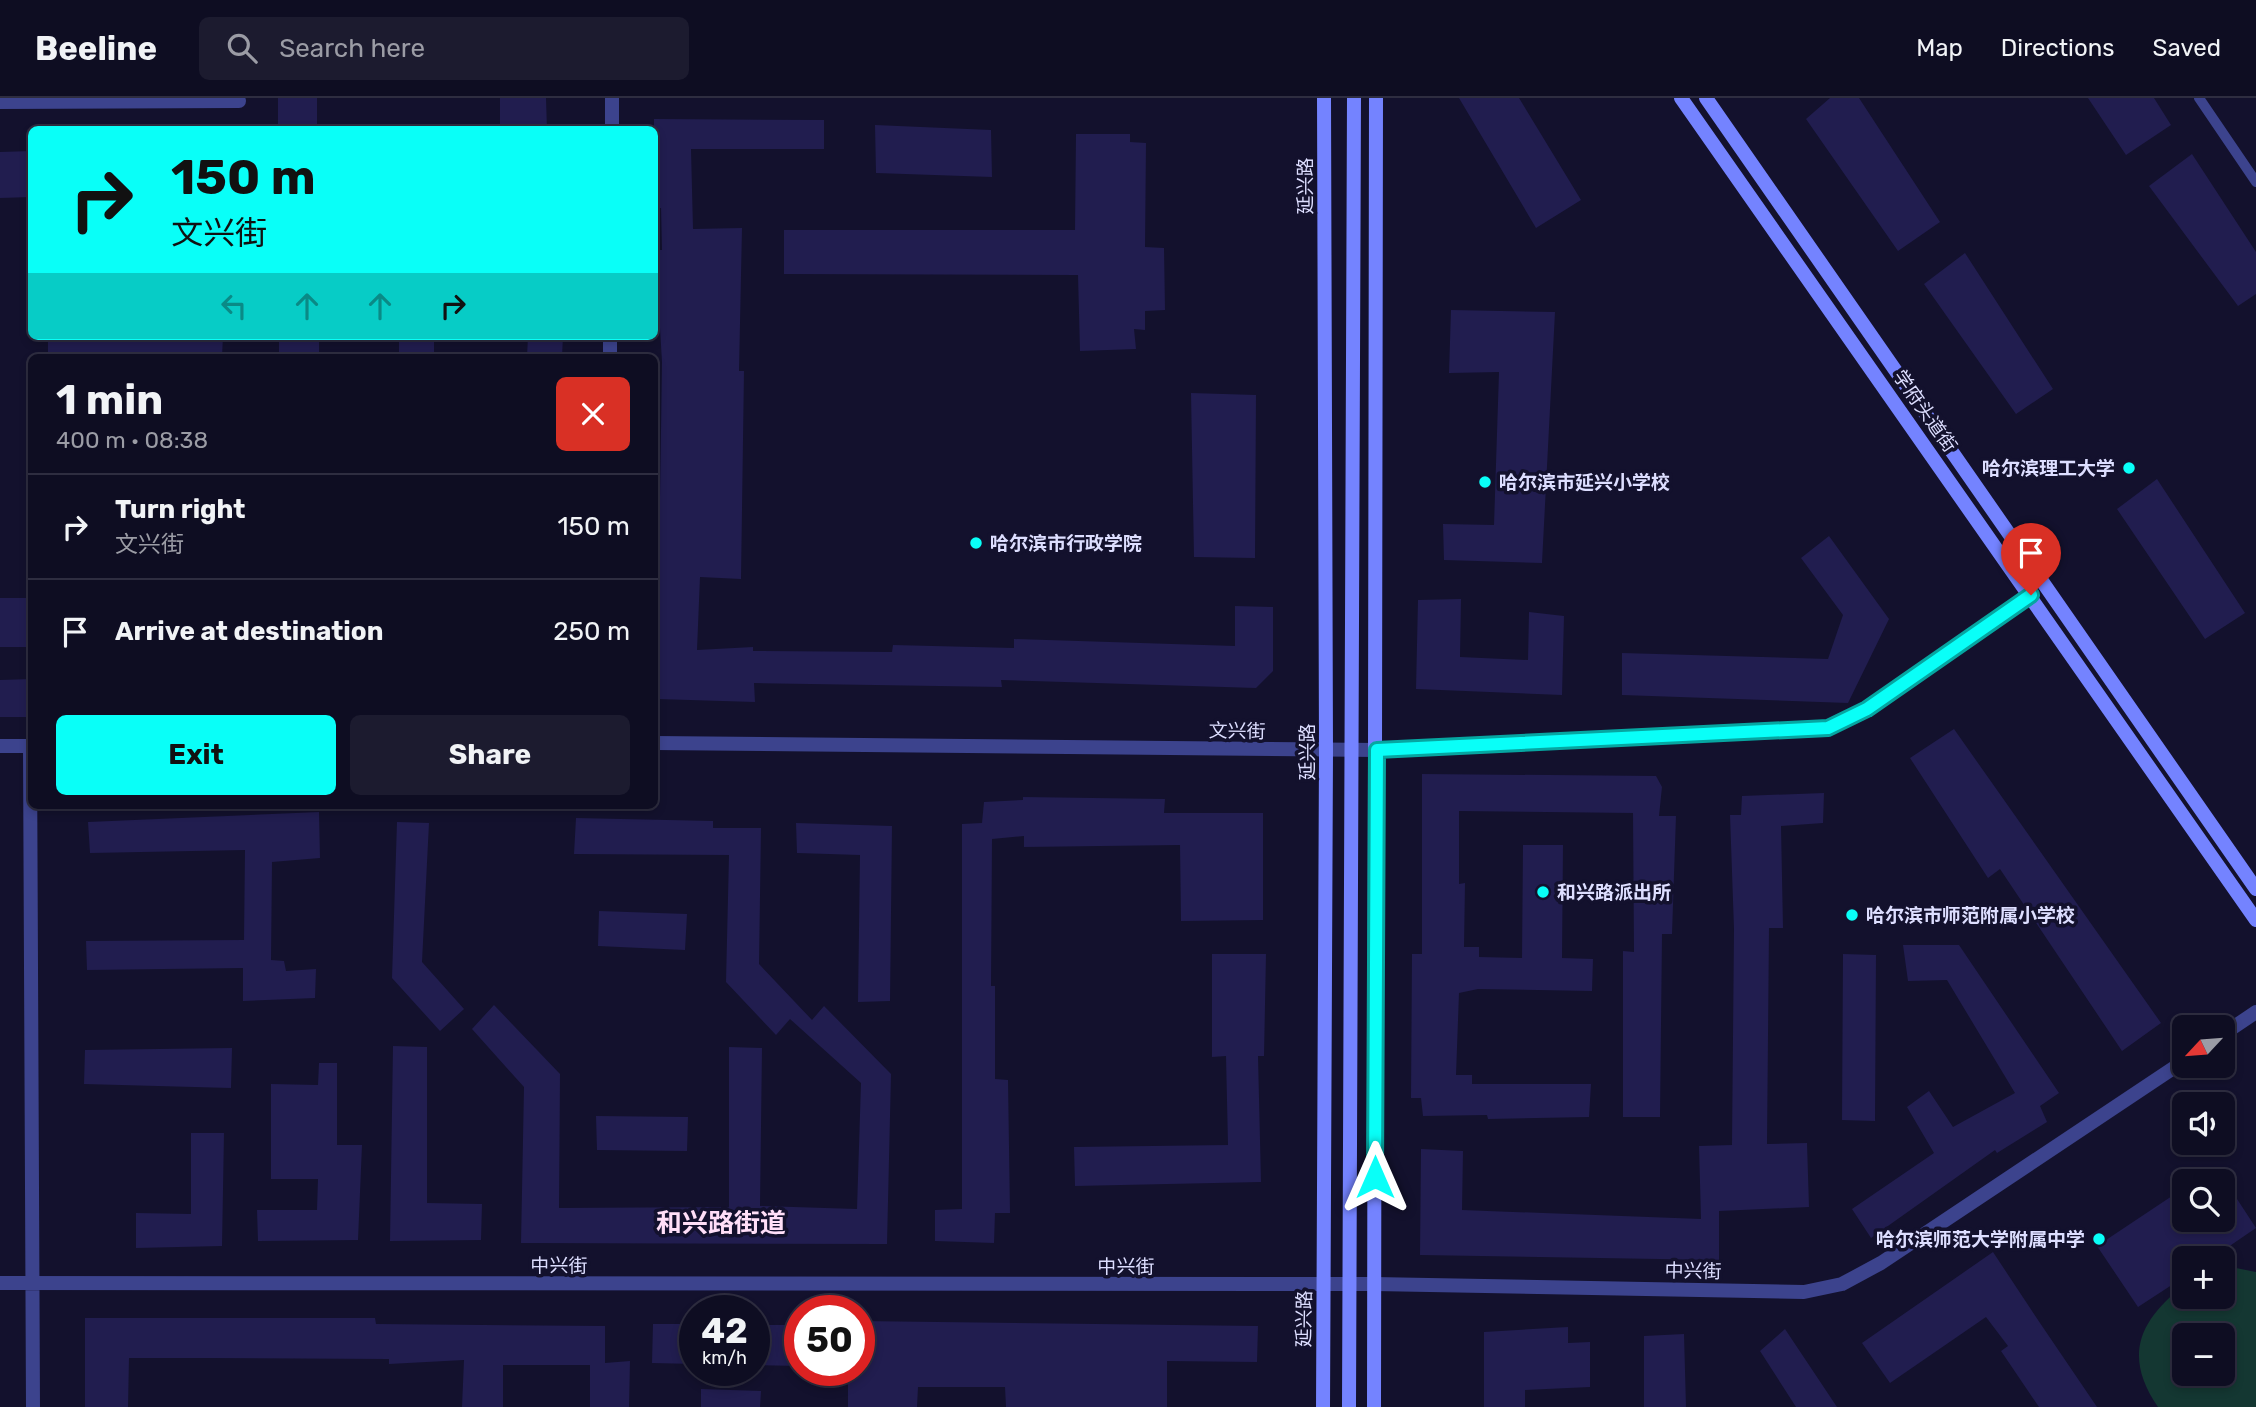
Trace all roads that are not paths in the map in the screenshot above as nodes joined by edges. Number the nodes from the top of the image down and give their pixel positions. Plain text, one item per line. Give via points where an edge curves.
1 (612, 98) edge
2 (1324, 98) edge
3 (1354, 98) edge
4 (1376, 98) edge
5 (1681, 98) edge
6 (1706, 98) edge
7 (2199, 98) edge
8 (0, 102) edge
9 (239, 102) dead end
10 (612, 126) edge
11 (2256, 182) edge
12 (2031, 595) junction
13 (658, 743) edge
14 (0, 746) edge
15 (28, 746) edge
16 (1377, 750) junction
17 (1326, 751) junction
18 (1353, 751) junction
19 (31, 809) edge
20 (2256, 889) edge
21 (2256, 920) edge
22 (2256, 1012) edge
23 (2235, 1026) edge
24 (2172, 1069) edge
25 (0, 1283) edge
26 (32, 1284) junction
27 (1374, 1284) junction
28 (1324, 1286) junction
29 (1350, 1286) junction
30 (33, 1407) edge
31 (1323, 1407) edge
32 (1349, 1407) edge
33 (1374, 1407) edge

1 - 10 street
2 - 17 main road, 延兴路
3 - 18 main road
4 - 16 main road
5 - 12 main road, 学府头道街
6 - 20 main road, 学府头道街
7 - 11 lane
8 - 9 street
12 - 16 street, 文兴街 via 1867,709 1828,728
12 - 21 main road, 学府头道街
13 - 17 street, 文兴街
14 - 15 street
16 - 18 street, 文兴街
16 - 27 main road
17 - 18 street, 文兴街
17 - 28 main road, 延兴路
18 - 29 main road
19 - 26 street
22 - 23 street
24 - 27 street, 中兴街 via 1881,1263 1842,1284 1804,1292
25 - 26 street, 中兴街
26 - 28 street, 中兴街
26 - 30 street
27 - 29 street, 中兴街
27 - 33 main road
28 - 29 street, 中兴街
28 - 31 main road, 延兴路
29 - 32 main road

